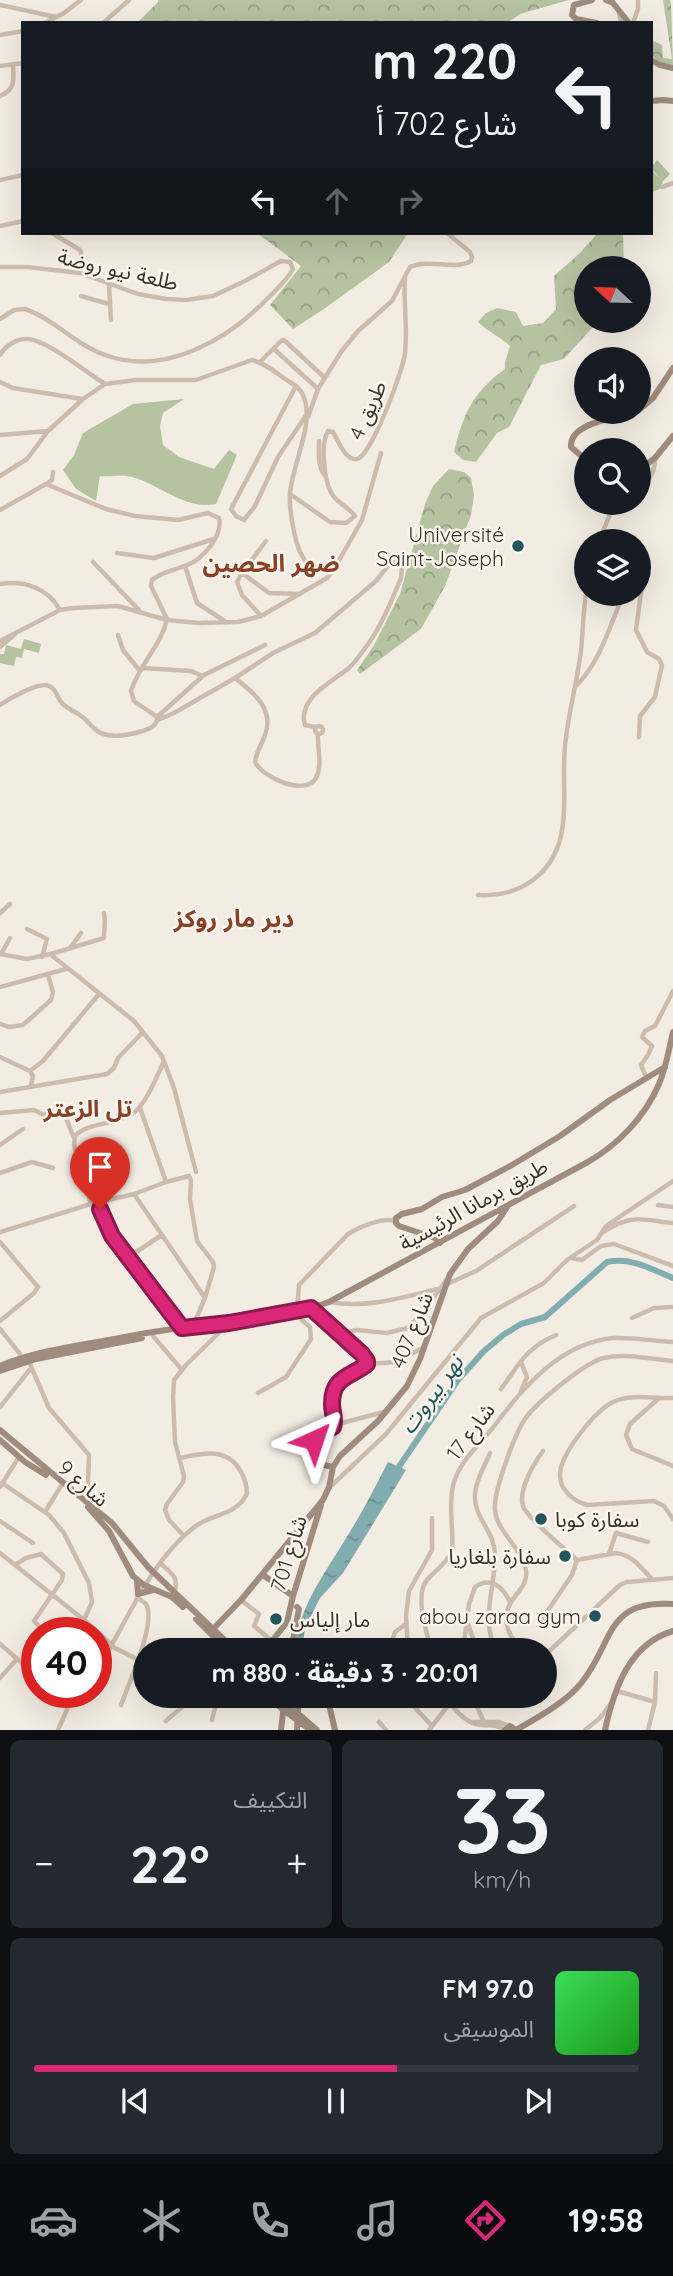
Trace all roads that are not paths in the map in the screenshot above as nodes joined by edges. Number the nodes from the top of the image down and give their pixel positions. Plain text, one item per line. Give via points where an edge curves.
1 (68, 0) edge
2 (129, 0) edge
3 (592, 0) edge
4 (606, 0) edge
5 (638, 0) edge
6 (79, 2) edge
7 (0, 5) edge
8 (615, 5) junction
9 (56, 17) junction
10 (49, 21) edge
11 (105, 21) edge
12 (586, 21) edge
13 (620, 21) edge
14 (629, 21) edge
15 (632, 21) edge
16 (21, 31) edge
17 (0, 35) edge
18 (653, 61) edge
19 (21, 64) edge
20 (0, 66) edge
21 (13, 66) junction
22 (673, 68) edge
23 (0, 96) edge
24 (653, 101) edge
25 (673, 101) edge
26 (21, 175) edge
27 (0, 180) edge
28 (673, 183) edge
29 (662, 187) dead end
30 (21, 221) edge
31 (0, 226) edge
32 (55, 235) edge
33 (449, 235) edge
34 (0, 267) edge
35 (80, 273) junction
36 (405, 277) junction
37 (109, 284) junction
38 (81, 296) dead end
39 (109, 304) junction
40 (0, 319) edge
41 (111, 320) dead end
42 (274, 349) junction
43 (0, 355) edge
44 (260, 362) junction
45 (673, 368) edge
46 (325, 378) junction
47 (0, 382) edge
48 (105, 384) junction
49 (296, 386) junction
50 (318, 389) junction
51 (83, 399) junction
52 (651, 399) edge
53 (307, 416) junction
54 (596, 424) edge
55 (48, 430) junction
56 (36, 432) junction
57 (0, 435) edge
58 (673, 436) edge
59 (40, 441) junction
60 (319, 441) dead end
61 (574, 450) edge
62 (381, 453) dead end
63 (655, 458) junction
64 (651, 461) edge
65 (53, 472) dead end
66 (0, 476) edge
67 (326, 477) junction
68 (651, 477) edge
69 (46, 484) junction
70 (290, 494) junction
71 (0, 501) edge
72 (10, 503) junction
73 (0, 509) edge
74 (215, 539) junction
75 (267, 541) dead end
76 (117, 553) dead end
77 (93, 562) dead end
78 (185, 566) junction
79 (333, 571) junction
80 (242, 573) junction
81 (0, 584) edge
82 (301, 594) junction
83 (585, 606) edge
84 (619, 606) edge
85 (639, 606) edge
86 (60, 610) junction
87 (140, 611) junction
88 (261, 616) junction
89 (167, 620) junction
90 (226, 622) junction
91 (15, 634) junction
92 (118, 635) dead end
93 (0, 641) edge
94 (265, 645) dead end
95 (0, 647) edge
96 (141, 670) junction
97 (202, 676) junction
98 (235, 678) junction
99 (575, 688) junction
100 (0, 705) edge
101 (157, 719) junction
102 (639, 737) dead end
103 (478, 895) dead end
104 (10, 904) dead end
105 (0, 913) edge
106 (104, 913) dead end
107 (27, 929) dead end
108 (81, 933) dead end
109 (10, 938) dead end
110 (70, 948) junction
111 (0, 954) edge
112 (50, 954) junction
113 (42, 957) junction
114 (67, 969) junction
115 (48, 975) junction
116 (0, 987) edge
117 (673, 990) edge
118 (99, 993) junction
119 (0, 1024) edge
120 (143, 1032) junction
121 (673, 1032) edge
122 (1, 1058) edge
123 (164, 1061) junction
124 (665, 1067) junction
125 (30, 1071) junction
126 (647, 1079) junction
127 (31, 1085) junction
128 (0, 1091) edge
129 (140, 1107) junction
130 (0, 1113) edge
131 (23, 1129) dead end
132 (74, 1139) junction
133 (0, 1145) edge
134 (52, 1168) dead end
135 (196, 1171) dead end
136 (0, 1173) edge
137 (673, 1181) edge
138 (166, 1182) junction
139 (134, 1195) junction
140 (99, 1203) junction
141 (91, 1204) junction
142 (508, 1205) junction
143 (658, 1205) dead end
144 (574, 1206) dead end
145 (673, 1207) edge
146 (395, 1221) junction
147 (673, 1223) edge
148 (0, 1231) edge
149 (602, 1233) junction
150 (162, 1235) junction
151 (0, 1242) edge
152 (440, 1243) junction
153 (127, 1258) junction
154 (571, 1258) junction
155 (673, 1266) edge
156 (448, 1280) junction
157 (439, 1289) junction
158 (205, 1298) junction
159 (329, 1302) junction
160 (673, 1307) edge
161 (311, 1308) junction
162 (295, 1311) junction
163 (632, 1318) dead end
164 (0, 1321) edge
165 (226, 1323) junction
166 (193, 1325) junction
167 (182, 1328) junction
168 (0, 1329) edge
169 (340, 1333) junction
170 (556, 1335) dead end
171 (153, 1336) junction
172 (673, 1342) edge
173 (424, 1348) junction
174 (62, 1354) junction
175 (19, 1359) junction
176 (673, 1361) edge
177 (521, 1362) junction
178 (367, 1364) junction
179 (30, 1366) junction
180 (0, 1368) edge
181 (182, 1370) junction
182 (501, 1389) dead end
183 (521, 1392) junction
184 (258, 1393) dead end
185 (673, 1398) edge
186 (658, 1399) junction
187 (0, 1407) edge
188 (385, 1412) junction
189 (0, 1425) edge
190 (334, 1425) junction
191 (0, 1436) edge
192 (543, 1451) dead end
193 (490, 1453) dead end
194 (19, 1457) junction
195 (180, 1458) junction
196 (673, 1466) edge
197 (333, 1467) junction
198 (48, 1474) junction
199 (1, 1485) edge
200 (61, 1486) junction
201 (330, 1487) junction
202 (77, 1495) junction
203 (323, 1500) junction
204 (45, 1512) junction
205 (432, 1518) dead end
206 (673, 1519) edge
207 (0, 1521) edge
208 (184, 1536) junction
209 (648, 1542) dead end
210 (33, 1543) dead end
211 (0, 1553) edge
212 (609, 1554) junction
213 (577, 1560) junction
214 (160, 1563) junction
215 (15, 1565) junction
216 (148, 1567) junction
217 (128, 1569) junction
218 (262, 1575) junction
219 (673, 1578) edge
220 (652, 1579) junction
221 (141, 1583) junction
222 (493, 1583) junction
223 (161, 1592) junction
224 (52, 1594) junction
225 (173, 1595) junction
226 (138, 1596) junction
227 (293, 1596) junction
228 (241, 1600) junction
229 (510, 1602) junction
230 (673, 1604) edge
231 (37, 1617) edge
232 (81, 1617) edge
233 (86, 1617) edge
234 (466, 1620) junction
235 (287, 1622) junction
236 (406, 1624) junction
237 (547, 1626) dead end
238 (213, 1629) junction
239 (673, 1631) edge
240 (145, 1638) edge
241 (218, 1638) edge
242 (220, 1638) edge
243 (269, 1638) edge
244 (273, 1638) edge
245 (293, 1638) edge
246 (393, 1638) edge
247 (407, 1638) edge
248 (429, 1638) edge
249 (464, 1638) edge
250 (473, 1638) edge
251 (493, 1638) edge
252 (512, 1638) edge
253 (0, 1644) edge
254 (557, 1644) edge
255 (112, 1645) edge
256 (112, 1647) edge
257 (133, 1657) edge
258 (20, 1661) joint
259 (656, 1673) dead end
260 (133, 1675) edge
261 (0, 1678) edge
262 (617, 1691) junction
263 (613, 1698) junction
264 (655, 1702) junction
265 (121, 1705) dead end
266 (68, 1708) edge
267 (179, 1708) edge
268 (215, 1708) edge
269 (282, 1708) edge
270 (289, 1708) edge
271 (298, 1708) edge
272 (329, 1708) edge
273 (414, 1708) edge
274 (446, 1708) edge
275 (455, 1708) edge
276 (478, 1708) edge
277 (212, 1720) dead end
278 (301, 1720) junction
279 (166, 1721) dead end
280 (379, 1722) dead end
281 (485, 1722) junction
282 (333, 1728) edge
283 (430, 1728) edge
284 (510, 1729) edge
285 (58, 1730) edge
286 (281, 1730) edge
287 (297, 1730) edge
288 (310, 1730) edge
289 (317, 1730) edge
290 (386, 1730) edge
291 (585, 1730) edge
292 (605, 1730) edge
293 (648, 1730) edge

1 - 6 street
2 - 11 street
3 - 12 street via 574,5 572,15
4 - 8 street
5 - 15 street
6 - 9 street
7 - 9 street
8 - 13 street
8 - 14 street
9 - 10 street
16 - 17 street
18 - 22 street
19 - 21 street
20 - 21 street
21 - 23 street via 13,86
24 - 25 street
26 - 27 street
28 - 29 street
30 - 31 street
32 - 35 street via 80,250
33 - 36 street via 470,253 471,261 416,265
34 - 35 street, طلعة نيو روضة
35 - 37 street, طلعة نيو روضة
36 - 46 street via 392,301 348,342
36 - 67 street, طريق 4 via 407,338 401,371 362,457 351,458 333,432 326,433
37 - 39 street
37 - 40 street, طلعة نيو روضة via 166,299 202,299 281,261 290,262 293,269 256,312 223,337 162,358 136,360 102,354 25,309
38 - 39 street
39 - 41 street
42 - 44 street
42 - 46 street via 286,340
42 - 50 street
43 - 48 street via 15,342 29,339
44 - 48 street via 249,361 196,380
44 - 49 street
45 - 52 street
46 - 50 street
47 - 51 street via 25,391
48 - 51 street
49 - 53 street
49 - 53 street via 231,509 239,519 252,512 272,467
50 - 53 street
51 - 55 street
53 - 70 street
54 - 61 street via 577,430 571,439
55 - 56 street
55 - 59 street
56 - 57 street
56 - 59 street
58 - 63 street
59 - 66 street via 27,459
60 - 67 street
62 - 79 street via 362,520
63 - 64 street
63 - 68 street
65 - 69 street
67 - 70 street via 331,494 355,516 349,522 330,522
69 - 72 street
69 - 74 street via 135,516 178,520 212,514 220,521
70 - 79 street via 301,556 310,565
71 - 72 street
72 - 73 street
74 - 76 street via 154,558
74 - 78 street
75 - 80 street
77 - 87 street
78 - 89 street via 151,582
78 - 90 street via 197,603
79 - 82 street
80 - 82 street via 269,593
80 - 88 street via 239,589
81 - 86 street via 36,587
82 - 88 street
83 - 99 street
84 - 99 street via 591,667
85 - 102 street via 636,630 647,652 662,665 655,697 640,716
86 - 87 street via 118,606
86 - 91 street
87 - 89 street
88 - 90 street
89 - 90 street
89 - 96 street via 159,643
91 - 93 street
91 - 95 street
92 - 96 street via 123,650
94 - 97 street
96 - 97 street via 191,671
96 - 101 street via 131,696
97 - 101 street
98 - 98 street via 265,708 267,729 255,762 263,772 295,786 310,785 320,762 318,734 323,730 305,724 305,710 314,695 368,645 401,579 402,567 391,562 376,581 315,633
98 - 101 street
99 - 103 street via 565,746 561,843 545,869 529,883 500,894
100 - 101 street via 48,685 62,704 103,734 135,733 153,726
104 - 105 street
106 - 110 street via 104,939
107 - 113 street via 47,939
108 - 110 street
109 - 111 street
110 - 112 street
111 - 113 street
112 - 113 street
112 - 114 street
114 - 115 street
114 - 118 street
115 - 116 street
115 - 119 street via 51,1000 23,1025
117 - 126 street via 655,1026 643,1034 652,1046 641,1065
118 - 120 street
118 - 125 street
120 - 123 street
120 - 127 street via 107,1073
121 - 124 street, طريق برمانا الرئيسية
122 - 125 street
123 - 129 street
123 - 135 street
124 - 126 street
124 - 142 street, طريق برمانا الرئيسية via 651,1100 615,1144
125 - 127 street
126 - 146 street via 512,1165 422,1209 399,1215
127 - 128 street
129 - 132 street via 123,1119 80,1132
129 - 138 street
130 - 132 street via 64,1111
131 - 133 street
132 - 141 street
134 - 136 street via 32,1162
137 - 149 street
138 - 139 street
138 - 158 street via 190,1177 197,1241 214,1267
139 - 140 street
139 - 150 street
140 - 141 street
140 - 153 street
141 - 148 street
142 - 152 street, طريق برمانا الرئيسية
142 - 156 street, شارع 407 via 468,1249
143 - 145 street
144 - 156 street via 475,1271
146 - 152 street
146 - 162 street via 348,1234 299,1286
147 - 149 street via 632,1219
149 - 154 street
150 - 153 street
150 - 158 street
151 - 164 street via 38,1287
152 - 159 street, طريق برمانا الرئيسية
153 - 167 street
154 - 155 street via 582,1260 601,1246 614,1244
154 - 201 street via 541,1285 478,1321 386,1434
156 - 157 street
156 - 173 street, شارع 407
157 - 159 street via 379,1301
157 - 169 street via 408,1328
158 - 166 street
159 - 161 street, طريق برمانا الرئيسية
160 - 163 street via 654,1308
161 - 162 street, طريق برمانا الرئيسية
161 - 169 street
162 - 165 street, طريق برمانا الرئيسية
162 - 184 street via 310,1327 311,1339 286,1377
165 - 166 street
165 - 171 street
165 - 181 street
166 - 167 street
167 - 175 street
168 - 175 street
169 - 178 street
170 - 177 street via 537,1343
171 - 174 street
171 - 181 street
172 - 183 street, شارع 17 via 597,1341 566,1353
173 - 178 street via 397,1362
173 - 188 street, شارع 407 via 407,1386
174 - 175 street
174 - 179 street
175 - 180 street
176 - 229 street via 614,1357 593,1361 527,1416 495,1502 499,1523 526,1572
177 - 182 street
177 - 183 street via 527,1379
178 - 190 street via 338,1384 332,1402
179 - 180 street
179 - 187 street
179 - 202 street via 49,1408 89,1454 88,1483
181 - 195 street via 173,1388
183 - 248 street, شارع 17 via 454,1480 452,1551 421,1593
185 - 186 street
186 - 196 street via 630,1424 626,1435 632,1449
186 - 206 street via 626,1398 604,1408 579,1435 560,1477 580,1503 654,1501
188 - 190 street
188 - 197 street, شارع 407
189 - 198 street via 36,1455
190 - 197 street via 317,1433 314,1440 319,1464
191 - 194 street
191 - 198 street, شارع 9
192 - 213 street via 530,1473 523,1506
193 - 222 street via 474,1495 478,1516 495,1548
194 - 198 street
194 - 199 street
195 - 208 street via 184,1479 165,1510
195 - 208 street via 210,1452 226,1456 238,1467 247,1489 237,1508 200,1523
197 - 201 street
198 - 200 street, شارع 9
198 - 202 street
199 - 204 street
200 - 204 street
200 - 217 street, شارع 9 via 101,1521
201 - 203 street
202 - 216 street via 112,1523
203 - 218 street
203 - 227 street, شارع 701
204 - 233 street via 64,1533 89,1583 92,1602
205 - 236 street via 432,1550 409,1591
207 - 210 street
208 - 214 street
209 - 212 street via 616,1533
211 - 215 street
212 - 213 street
212 - 220 street via 632,1558
213 - 237 street via 572,1576 544,1616
214 - 216 street
214 - 225 street via 177,1580
215 - 224 street
215 - 224 street via 34,1555 43,1556 63,1574
216 - 217 street via 132,1558
216 - 221 street
216 - 225 street
217 - 221 street, شارع 9
218 - 227 street
218 - 228 street
219 - 220 street
220 - 254 street via 620,1585
221 - 223 street
221 - 226 street
222 - 229 street via 504,1590
222 - 234 street via 475,1587
222 - 251 street via 489,1620
223 - 225 street
223 - 226 street via 148,1590
224 - 231 street
224 - 232 street
225 - 238 street
225 - 241 street
226 - 240 street via 148,1614
226 - 255 street
227 - 235 street, شارع 701
228 - 238 street
228 - 243 street via 258,1613 254,1626
229 - 252 street via 506,1615
230 - 284 street via 641,1605 623,1615 576,1689
234 - 249 street
234 - 250 street
235 - 244 street, شارع 701
235 - 245 street via 297,1606
236 - 246 street
236 - 247 street
238 - 242 street
239 - 262 street via 637,1653
253 - 258 street
256 - 257 street
258 - 261 street
259 - 264 street
260 - 265 street
262 - 263 street
262 - 264 street
263 - 291 street
263 - 292 street
264 - 293 street
266 - 285 street
267 - 279 street
268 - 277 street
269 - 286 street
270 - 278 street, bridge
271 - 287 street
272 - 282 street
273 - 283 street
274 - 283 street
275 - 281 street via 470,1722
276 - 281 street
278 - 288 street
278 - 289 street
280 - 290 street
281 - 284 street via 503,1723

